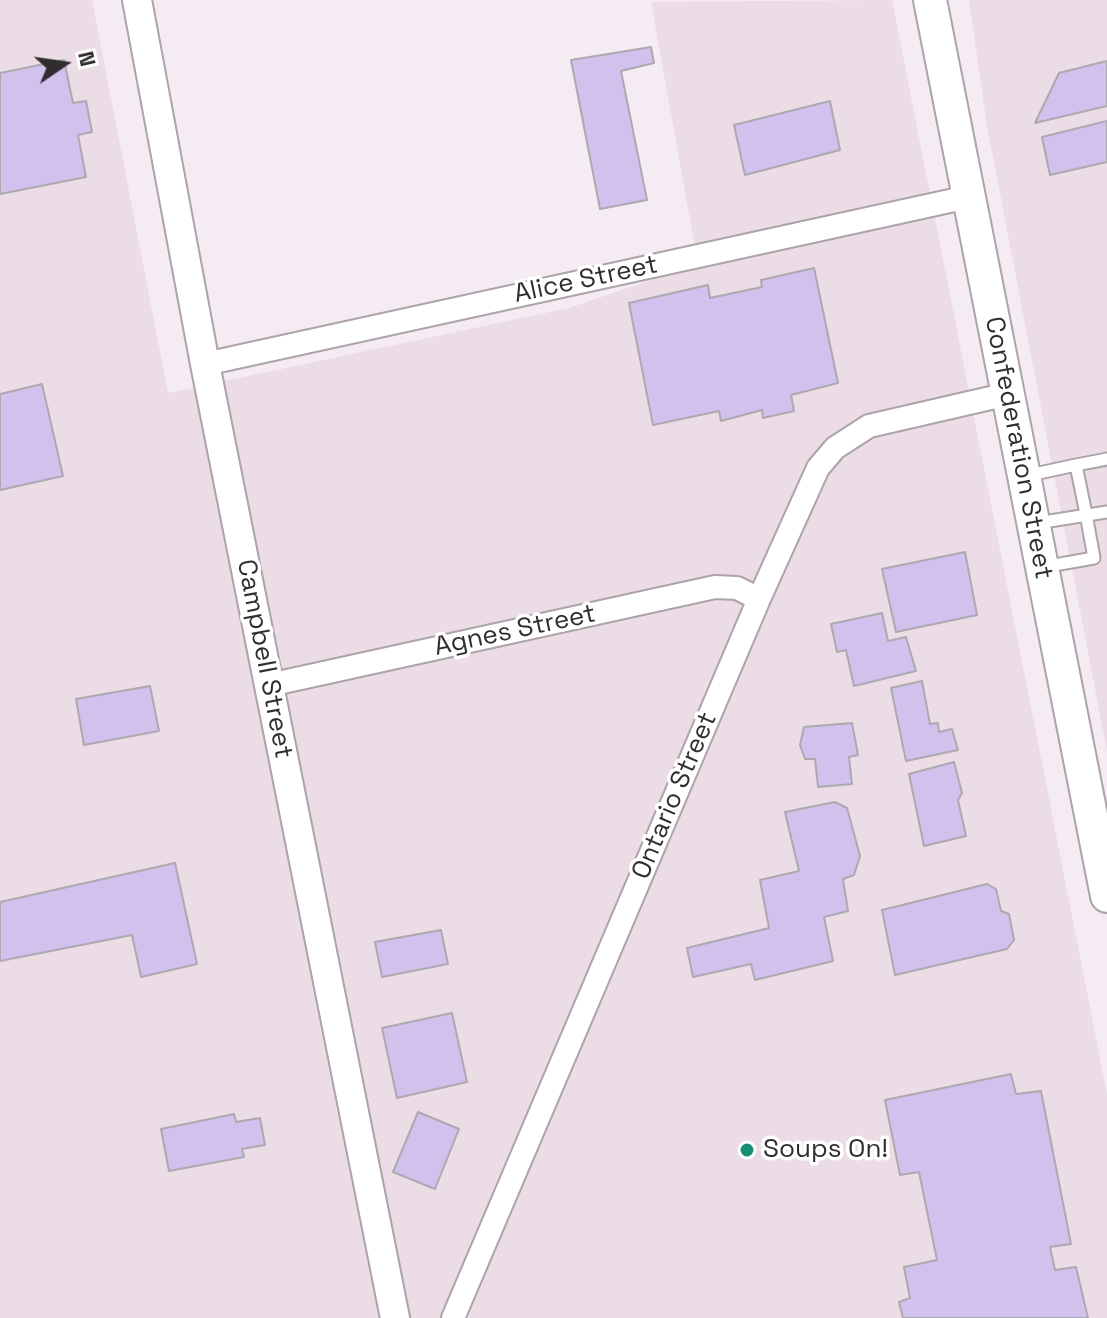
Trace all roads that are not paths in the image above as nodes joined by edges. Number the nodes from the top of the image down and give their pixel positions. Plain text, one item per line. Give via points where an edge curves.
1 (137, 0) edge
2 (930, 0) edge
3 (968, 197) junction
4 (205, 364) junction
5 (1008, 394) junction
6 (1107, 459) edge
7 (1076, 465) junction
8 (1025, 477) junction
9 (1107, 512) edge
10 (1086, 514) junction
11 (1033, 524) junction
12 (1042, 568) junction
13 (759, 599) junction
14 (269, 685) junction
15 (1107, 896) edge
16 (395, 1318) edge
17 (453, 1318) edge

1 - 4 street, Campbell Street
2 - 3 main road, Confederation Street
3 - 4 street, Alice Street
3 - 5 main road, Confederation Street
4 - 14 street, Campbell Street
5 - 8 main road, Confederation Street
5 - 13 street, Ontario Street via 882,422 835,448 809,484
6 - 7 lane
7 - 8 lane
7 - 10 lane
8 - 11 main road, Confederation Street
9 - 10 lane
10 - 11 lane
10 - 12 lane via 1094,558
11 - 12 main road, Confederation Street
12 - 15 main road, Confederation Street
13 - 14 street, Agnes Street via 737,588 715,587
13 - 17 street, Ontario Street
14 - 16 street, Campbell Street

